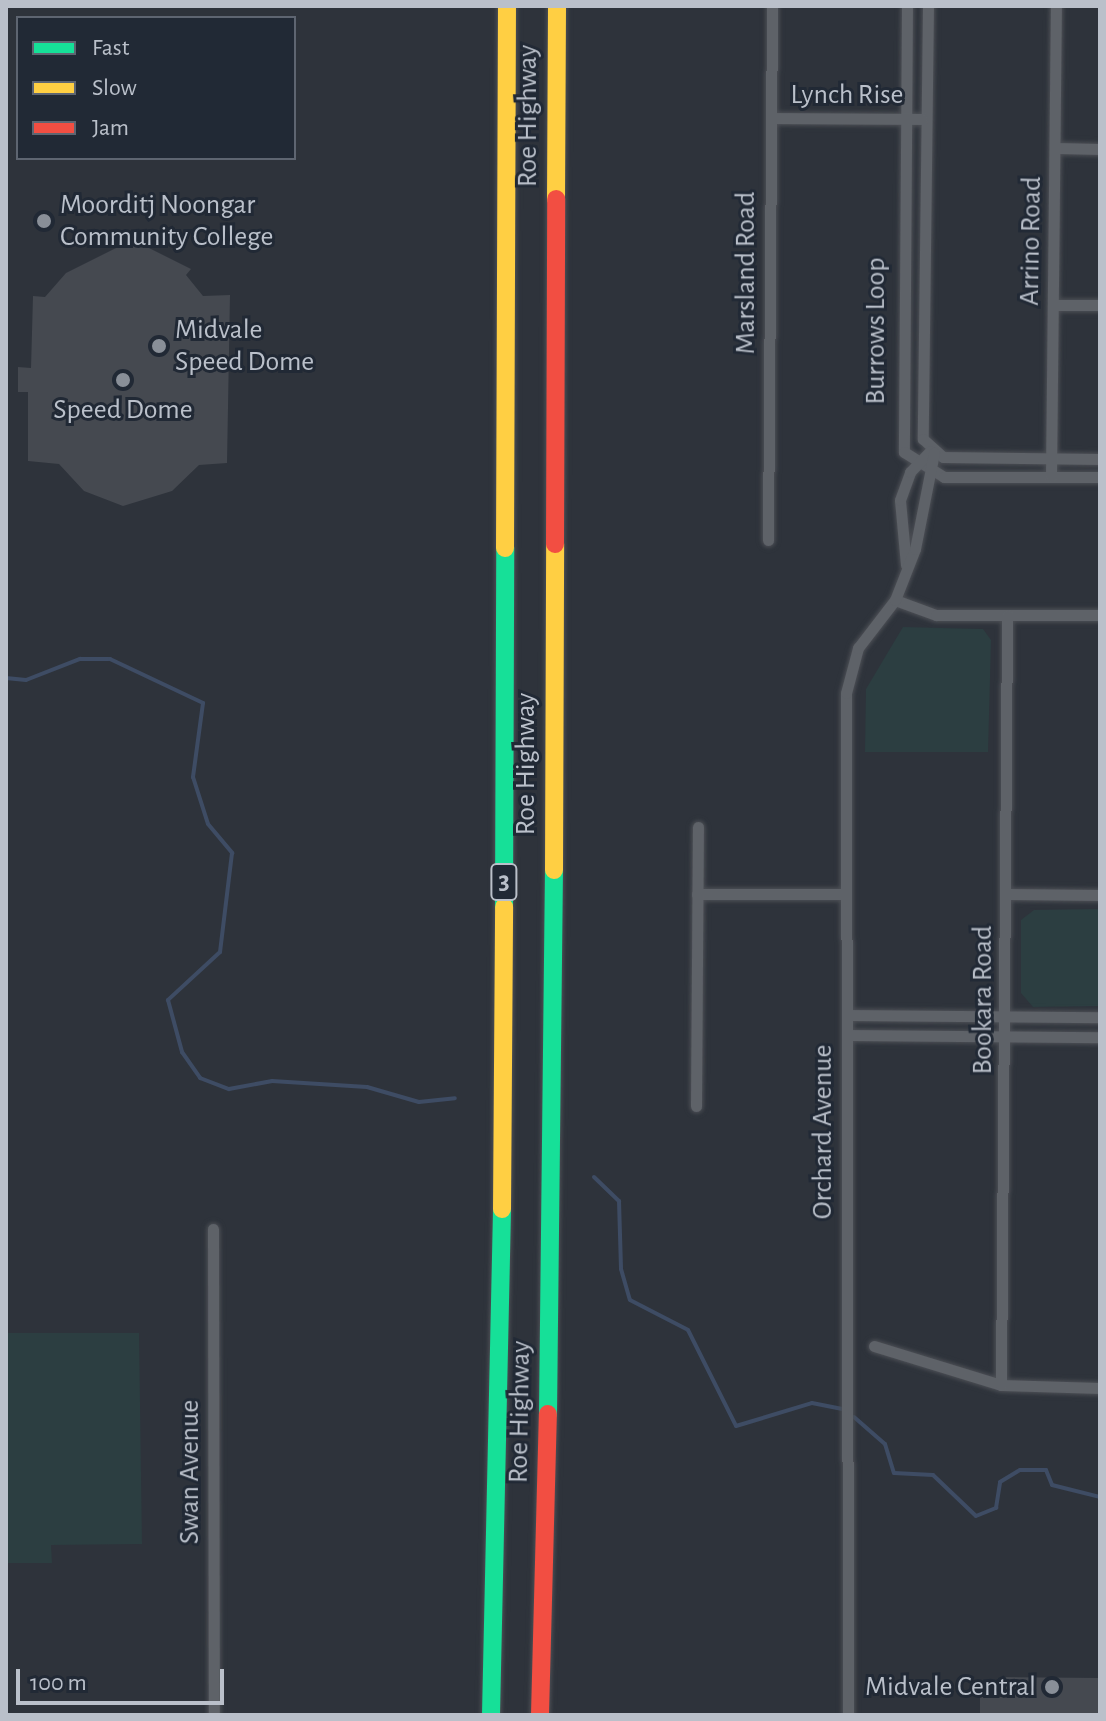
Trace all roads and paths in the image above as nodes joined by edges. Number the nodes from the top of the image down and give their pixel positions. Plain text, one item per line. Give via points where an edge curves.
1 (507, 6) edge
2 (557, 6) edge
3 (772, 6) edge
4 (907, 6) edge
5 (928, 6) edge
6 (1056, 6) edge
7 (903, 52) junction
8 (923, 52) junction
9 (771, 118) junction
10 (902, 119) junction
11 (922, 119) junction
12 (1057, 148) junction
13 (1100, 149) edge
14 (902, 191) junction
15 (921, 191) junction
16 (901, 259) junction
17 (921, 259) junction
18 (1054, 305) junction
19 (1100, 305) edge
20 (900, 333) junction
21 (920, 333) junction
22 (900, 400) junction
23 (920, 400) junction
24 (932, 452) junction
25 (1051, 458) junction
26 (1100, 459) edge
27 (915, 465) junction
28 (929, 473) junction
29 (1051, 476) junction
30 (1100, 477) edge
31 (768, 540) dead end
32 (906, 565) junction
33 (895, 600) junction
34 (1007, 615) junction
35 (1100, 615) edge
36 (698, 827) dead end
37 (697, 894) junction
38 (844, 894) junction
39 (1008, 894) junction
40 (1100, 895) edge
41 (847, 1015) junction
42 (1007, 1017) junction
43 (1087, 1017) junction
44 (1100, 1017) edge
45 (847, 1035) junction
46 (1007, 1037) junction
47 (1086, 1037) junction
48 (1100, 1037) edge
49 (696, 1106) dead end
50 (213, 1229) dead end
51 (874, 1346) dead end
52 (1001, 1385) junction
53 (1100, 1388) edge
54 (214, 1715) edge
55 (491, 1715) edge
56 (540, 1715) edge
57 (848, 1715) edge

1 - 55 highway, Roe Highway / 3 via 502,1275
2 - 56 highway, Roe Highway / 3 via 552,1248
3 - 9 street, Marsland Road
4 - 7 street, Burrows Loop
5 - 8 street, Burrows Loop
6 - 12 street, Arrino Road
7 - 8 street
7 - 10 street, Burrows Loop
8 - 11 street, Burrows Loop
9 - 10 street, Lynch Rise
9 - 31 street, Marsland Road
10 - 11 street, Lynch Rise
10 - 14 street, Burrows Loop
11 - 15 street, Burrows Loop
12 - 13 street
12 - 18 street, Arrino Road
14 - 15 street
14 - 16 street, Burrows Loop
15 - 17 street, Burrows Loop
16 - 17 street
16 - 20 street, Burrows Loop
17 - 21 street, Burrows Loop
18 - 19 street
18 - 25 street, Arrino Road
20 - 21 street
20 - 22 street, Burrows Loop
21 - 23 street, Burrows Loop
22 - 23 street
22 - 27 street, Burrows Loop via 900,438
23 - 24 street, Burrows Loop via 919,425
24 - 25 street
24 - 27 street, Orchard Avenue
24 - 28 street, Orchard Avenue
25 - 26 street
25 - 29 street, Arrino Road
27 - 28 street
27 - 32 street, Orchard Avenue via 900,500
28 - 29 street
28 - 32 street, Orchard Avenue
29 - 30 street
32 - 33 street, Orchard Avenue
33 - 34 street via 936,615
33 - 38 street, Orchard Avenue via 858,648 847,678
34 - 35 street
34 - 39 street, Bookara Road
36 - 37 street
37 - 38 street
37 - 49 street
38 - 41 street, Orchard Avenue
39 - 40 street
39 - 42 street, Bookara Road
41 - 42 street
41 - 45 street, Orchard Avenue
42 - 43 street
42 - 46 street, Bookara Road
43 - 44 street
43 - 47 street
45 - 46 street
45 - 57 street, Orchard Avenue
46 - 47 street
46 - 52 street, Bookara Road
47 - 48 street
50 - 54 street, Swan Avenue
51 - 52 street
52 - 53 street

